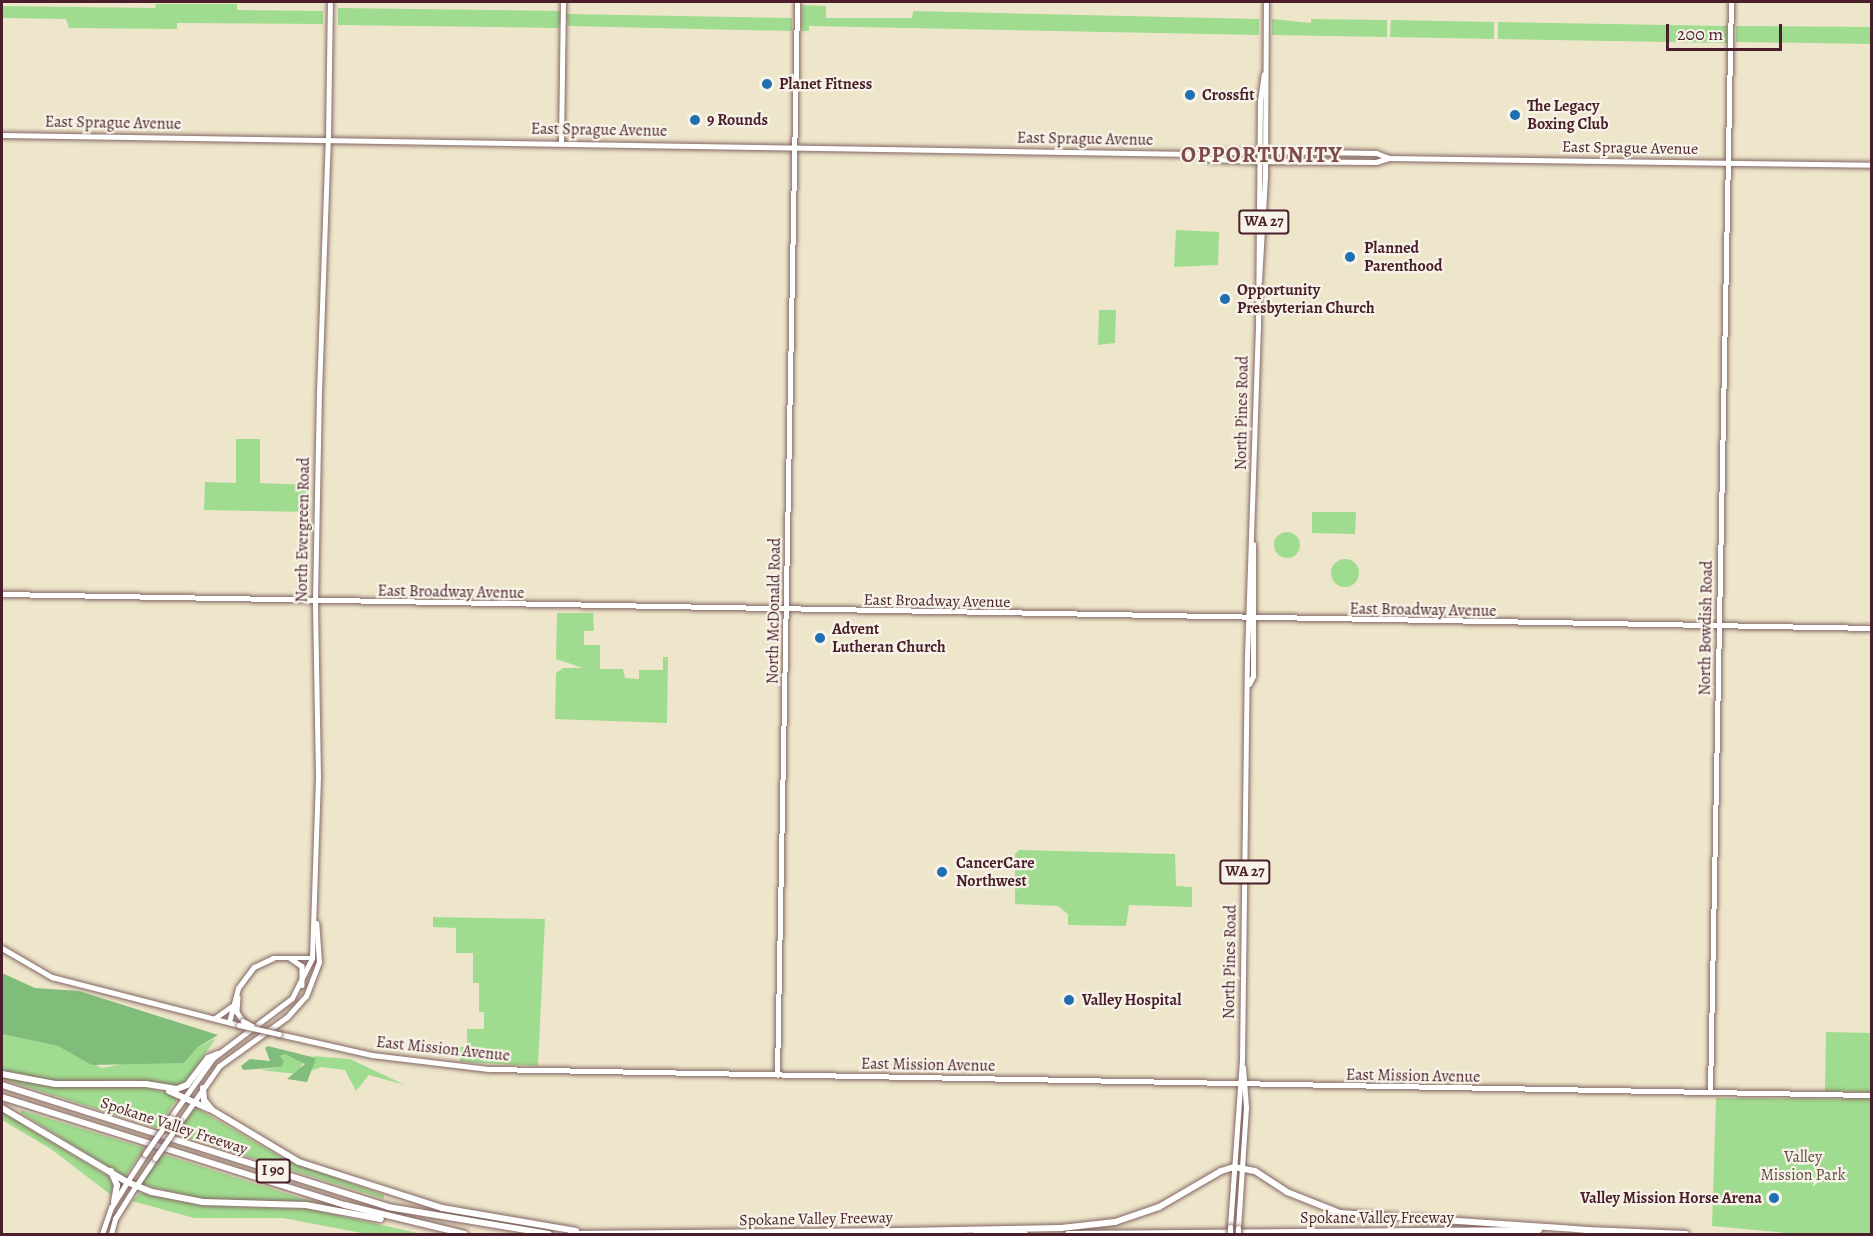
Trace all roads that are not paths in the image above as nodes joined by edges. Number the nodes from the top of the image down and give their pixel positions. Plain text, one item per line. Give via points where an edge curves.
1 (330, 2) edge
2 (563, 2) edge
3 (797, 2) edge
4 (1266, 2) edge
5 (1731, 2) edge
6 (2, 135) edge
7 (328, 139) junction
8 (561, 143) junction
9 (795, 147) junction
10 (1262, 151) junction
11 (1195, 154) junction
12 (1389, 158) junction
13 (1262, 161) junction
14 (1728, 163) junction
15 (1872, 165) edge
16 (2, 594) edge
17 (315, 600) junction
18 (785, 610) junction
19 (1251, 619) junction
20 (1718, 627) junction
21 (1872, 628) edge
22 (316, 921) junction
23 (2, 948) edge
24 (287, 957) junction
25 (312, 958) junction
26 (319, 958) junction
27 (302, 985) junction
28 (238, 988) junction
29 (234, 1002) junction
30 (213, 1018) junction
31 (229, 1022) junction
32 (241, 1023) junction
33 (218, 1054) junction
34 (1242, 1060) junction
35 (2, 1074) edge
36 (777, 1075) junction
37 (2, 1085) edge
38 (1239, 1085) junction
39 (1246, 1085) junction
40 (155, 1086) junction
41 (202, 1088) junction
42 (1710, 1092) junction
43 (1872, 1095) edge
44 (2, 1097) edge
45 (184, 1098) junction
46 (192, 1103) junction
47 (2, 1108) edge
48 (212, 1110) junction
49 (1234, 1167) junction
50 (1241, 1168) junction
51 (110, 1171) junction
52 (127, 1182) junction
53 (136, 1186) junction
54 (114, 1202) junction
55 (399, 1220) junction
56 (1588, 1230) junction
57 (903, 1231) junction
58 (1238, 1231) edge
59 (603, 1233) edge
60 (102, 1234) edge
61 (111, 1234) edge
62 (465, 1234) edge
63 (549, 1234) edge
64 (571, 1234) edge
65 (1025, 1234) edge
66 (1068, 1234) edge
67 (1230, 1234) edge
68 (1686, 1234) edge

1 - 7 street
2 - 8 street
3 - 9 street, North McDonald Road
4 - 10 main road, WA 27
5 - 14 street, North Bowdish Road
6 - 7 main road, East Sprague Avenue
7 - 8 main road, East Sprague Avenue
7 - 17 main road, North Evergreen Road
8 - 9 main road, East Sprague Avenue
9 - 11 main road, East Sprague Avenue
9 - 18 street, North McDonald Road
10 - 11 main road, East Sprague Avenue
10 - 12 main road, East Sprague Avenue via 1376,153
10 - 13 main road, WA 27
11 - 13 main road, East Sprague Avenue via 1210,159
12 - 13 main road, East Sprague Avenue via 1376,162
12 - 14 main road, East Sprague Avenue
13 - 19 main road, North Pines Road / WA 27
14 - 15 main road, East Sprague Avenue
14 - 20 street, North Bowdish Road
16 - 17 street, East Broadway Avenue
17 - 18 street, East Broadway Avenue
17 - 22 main road, North Evergreen Road
18 - 19 street, East Broadway Avenue
18 - 36 street, North McDonald Road
19 - 20 street, East Broadway Avenue
19 - 34 main road, North Pines Road / WA 27 via 1253,675
20 - 21 street, East Broadway Avenue
20 - 42 street, North Bowdish Road
22 - 25 main road, North Evergreen Road
22 - 26 main road, North Evergreen Road
23 - 30 street via 52,977
24 - 25 street
24 - 27 street via 302,966
24 - 28 street via 273,958 254,967
25 - 26 street
25 - 27 main road, North Evergreen Road
26 - 41 main road, North Evergreen Road via 311,987 297,1007 224,1062
27 - 33 main road, North Evergreen Road via 280,1010
28 - 29 street
28 - 32 street via 237,1012
29 - 30 street via 226,1013
29 - 31 street
30 - 31 street
31 - 32 street
32 - 36 street, East Mission Avenue, bridge via 372,1055 490,1068
33 - 40 highway via 208,1058 181,1088
33 - 45 main road, North Evergreen Road
34 - 38 main road, North Pines Road / WA 27
34 - 39 main road, North Pines Road / WA 27
35 - 40 highway via 55,1084
36 - 38 street, East Mission Avenue
37 - 63 highway, Spokane Valley Freeway / I 90 via 388,1207
38 - 39 street, East Mission Avenue
38 - 49 main road, North Pines Road / WA 27
39 - 42 street, East Mission Avenue
39 - 50 main road, North Pines Road / WA 27
40 - 45 highway
41 - 46 main road, North Evergreen Road
41 - 48 highway via 204,1101
42 - 43 street, East Mission Avenue
44 - 55 highway, Spokane Valley Freeway / I 90
45 - 46 highway
45 - 52 main road, North Evergreen Road, bridge
46 - 48 highway
46 - 53 main road, North Evergreen Road, bridge
47 - 51 highway
48 - 59 highway via 298,1162 376,1190 487,1218
49 - 50 highway
49 - 57 highway via 1212,1175 1159,1208 1115,1222 1061,1228
49 - 67 main road, North Pines Road / WA 27, bridge
50 - 56 highway via 1340,1213
50 - 58 main road, North Pines Road / WA 27
51 - 52 highway
51 - 54 highway via 117,1185
52 - 53 highway
52 - 54 street, North Evergreen Road
53 - 55 highway via 203,1202 306,1205
53 - 61 street, North Evergreen Road via 115,1219
54 - 60 street, North Evergreen Road
55 - 62 highway, Spokane Valley Freeway / I 90
56 - 66 highway, Spokane Valley Freeway
56 - 68 highway, Spokane Valley Freeway
57 - 59 highway, Spokane Valley Freeway
57 - 65 highway, Spokane Valley Freeway
59 - 64 highway, Spokane Valley Freeway

